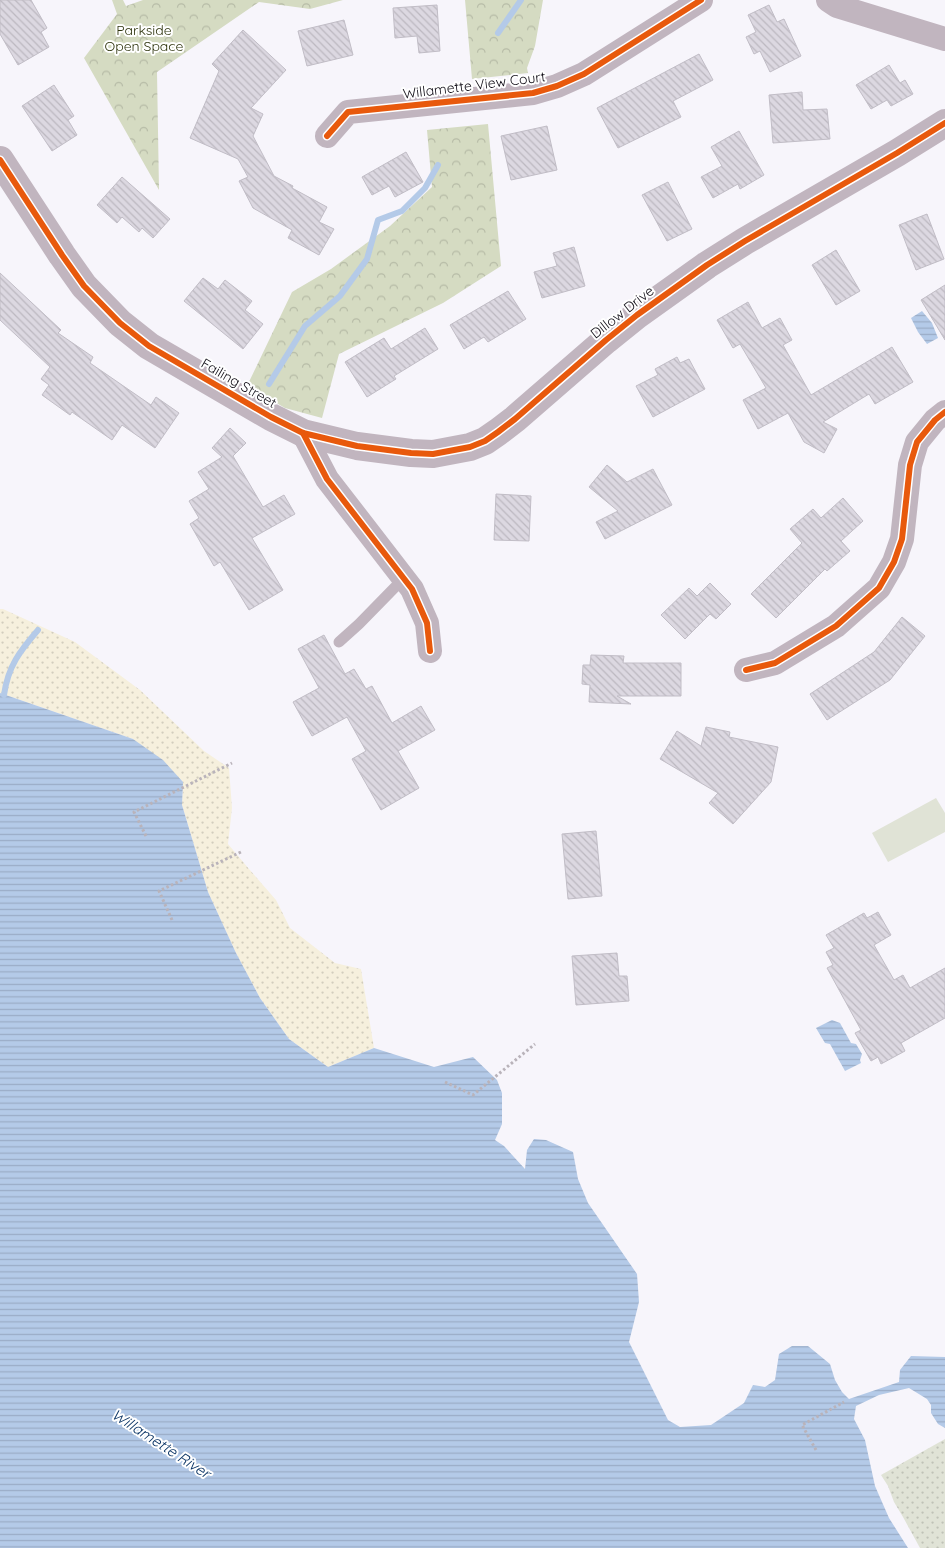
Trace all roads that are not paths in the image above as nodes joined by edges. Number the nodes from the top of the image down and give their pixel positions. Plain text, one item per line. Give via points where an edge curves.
1 (701, 0) edge
2 (828, 0) edge
3 (945, 39) edge
4 (945, 123) edge
5 (327, 136) dead end
6 (4, 173) edge
7 (945, 412) edge
8 (303, 433) junction
9 (404, 578) junction
10 (339, 642) dead end
11 (430, 651) dead end
12 (746, 670) dead end

1 - 5 street, Willamette View Court via 584,74 557,86 533,93 348,112
2 - 3 street via 837,6
4 - 8 street, Dillow Drive via 691,276 612,335 485,441 462,449 426,454 357,446
6 - 8 street, Failing Street via 80,281 120,323 149,346
7 - 12 street via 918,442 910,465 902,538 894,562 879,588 836,626 775,663
8 - 9 street via 327,479
9 - 10 lane
9 - 11 street via 427,623

